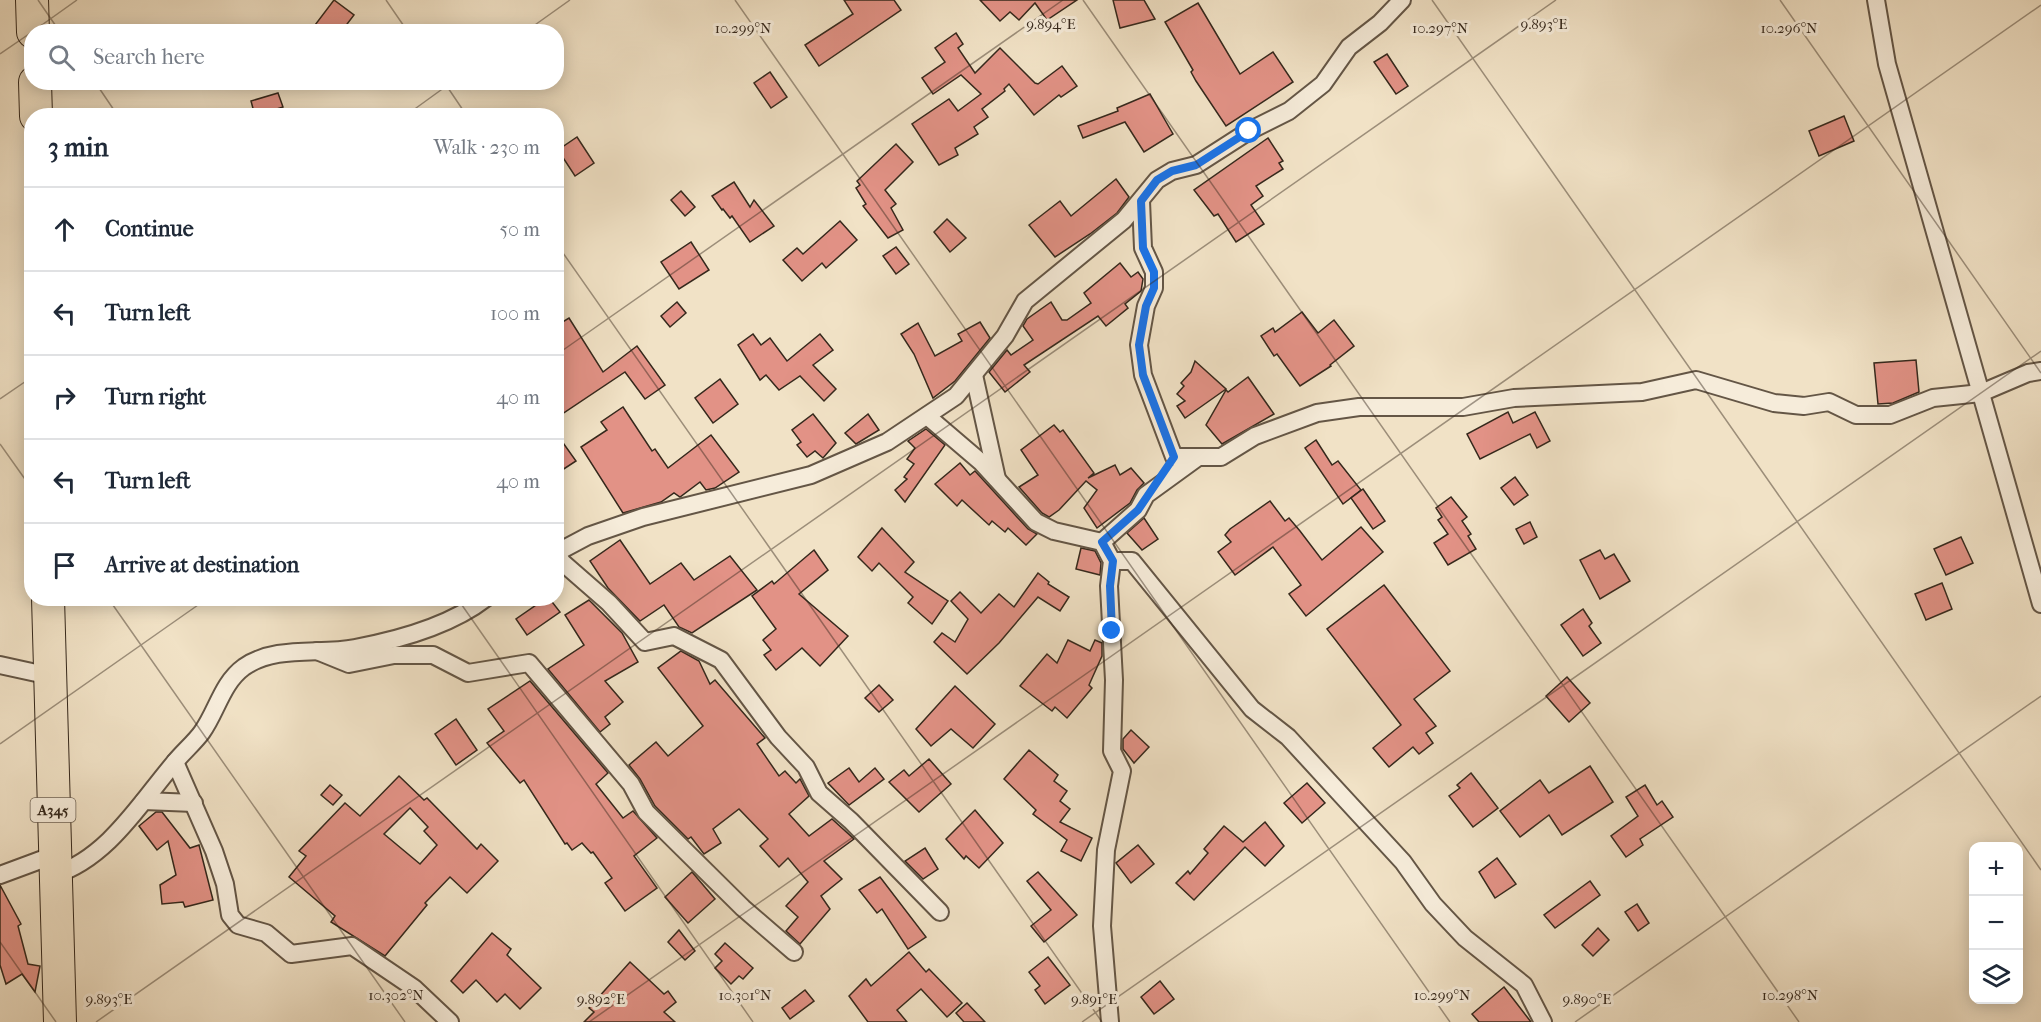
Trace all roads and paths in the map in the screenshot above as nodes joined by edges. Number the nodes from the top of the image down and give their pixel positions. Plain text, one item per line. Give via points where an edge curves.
1 (33, 0) edge
2 (1402, 0) edge
3 (1876, 0) edge
4 (33, 24) edge
5 (35, 90) edge
6 (36, 108) edge
7 (1141, 201) junction
8 (2041, 371) edge
9 (974, 375) junction
10 (1981, 393) junction
11 (927, 416) junction
12 (1174, 457) junction
13 (1197, 458) junction
14 (998, 480) junction
15 (1146, 495) junction
16 (1102, 542) junction
17 (564, 549) edge
18 (1113, 561) junction
19 (564, 564) edge
20 (2041, 604) edge
21 (48, 606) edge
22 (476, 606) edge
23 (317, 651) junction
24 (0, 665) edge
25 (50, 676) junction
26 (175, 762) junction
27 (144, 801) junction
28 (194, 803) junction
29 (54, 865) junction
30 (0, 875) edge
31 (940, 912) dead end
32 (794, 952) dead end
33 (60, 1022) edge
34 (450, 1022) edge
35 (1110, 1022) edge
36 (1543, 1022) edge

1 - 4 highway
2 - 7 street via 1348,47 1323,84 1289,111 1196,165 1172,171 1157,180
3 - 10 street via 1887,64
5 - 6 highway
7 - 9 street via 1124,220 1025,301 1005,336
7 - 12 street via 1143,248 1154,272 1154,288 1146,306 1139,345 1143,375
8 - 10 street
9 - 11 street via 956,396
9 - 14 street
10 - 13 street via 1934,398 1890,415 1856,415 1829,402 1804,406 1774,403 1696,380 1642,392 1514,398 1463,407 1359,407 1317,413 1255,436 1221,457
10 - 20 street
11 - 14 street
11 - 17 street via 887,442 811,475 643,517 588,536
12 - 13 street
12 - 15 street
13 - 15 street
14 - 16 street via 1036,522 1054,531
15 - 16 street via 1138,510
16 - 18 street
18 - 35 street via 1112,751 1122,771 1106,850 1102,926
18 - 36 street via 1132,561 1252,709 1288,737 1403,862 1433,904 1465,938 1524,985
19 - 31 street via 609,603 645,642 674,636 721,660 778,737 806,767 819,794 851,821
21 - 25 highway, A345
22 - 23 street via 429,628 354,649
23 - 26 street via 273,656 245,666 231,679 203,731
23 - 32 street via 350,664 394,655 433,655 468,674 530,663 631,784 646,812 743,908
24 - 25 street
25 - 29 highway, A345
26 - 27 street
26 - 28 street
27 - 28 street
27 - 29 street via 74,869
28 - 34 street via 225,885 230,915 238,925 266,933 291,954 352,946 414,988
29 - 30 street
29 - 33 highway, A345

